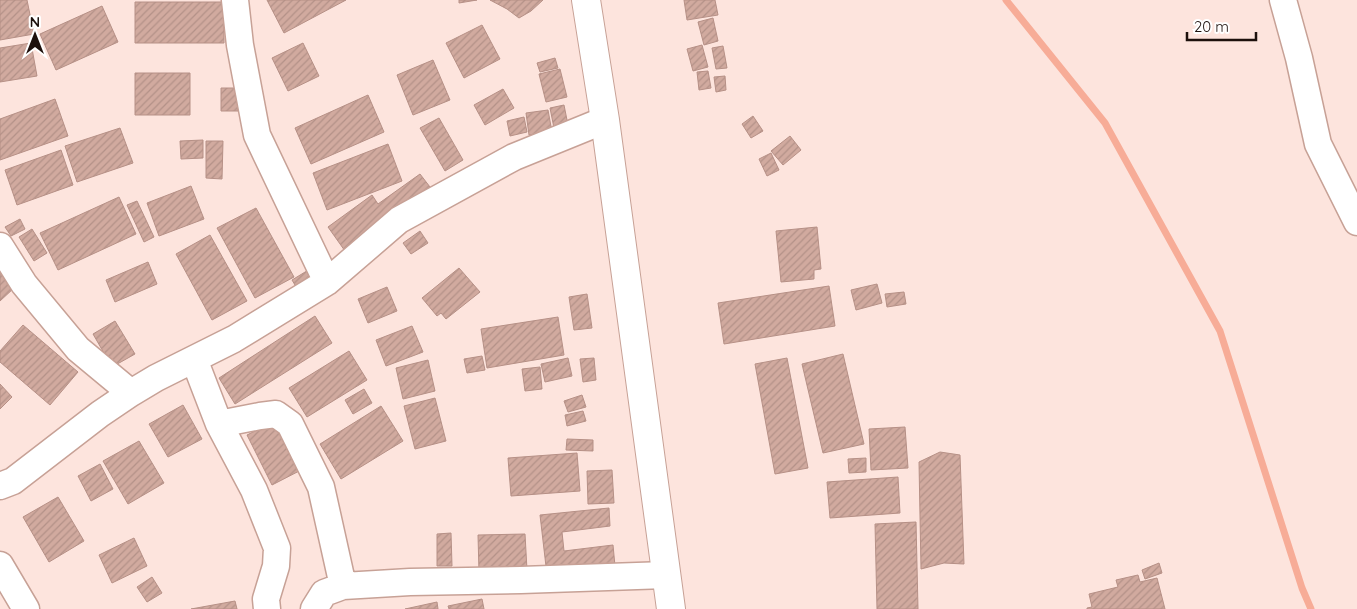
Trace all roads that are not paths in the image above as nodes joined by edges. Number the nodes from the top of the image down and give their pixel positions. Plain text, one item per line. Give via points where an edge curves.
1 (235, 0) edge
2 (586, 0) edge
3 (1283, 0) edge
4 (605, 120) junction
5 (1357, 222) edge
6 (0, 246) edge
7 (327, 282) junction
8 (194, 358) junction
9 (131, 393) junction
10 (219, 424) junction
11 (0, 486) edge
12 (0, 565) edge
13 (666, 574) junction
14 (343, 586) junction
15 (26, 609) edge
16 (267, 609) edge
17 (314, 609) edge
18 (671, 609) edge

1 - 7 street via 257,135
2 - 4 main road
3 - 5 street via 1318,144
4 - 7 street via 514,157 399,220
4 - 13 main road
6 - 9 street via 24,284 78,349
7 - 8 street via 234,339
8 - 9 street
8 - 10 street
9 - 11 street via 13,482
10 - 14 street via 276,414 290,424 321,487
10 - 16 street via 254,490 277,548 276,566 266,599
12 - 15 street
13 - 14 street
13 - 18 main road
14 - 17 street via 324,593

